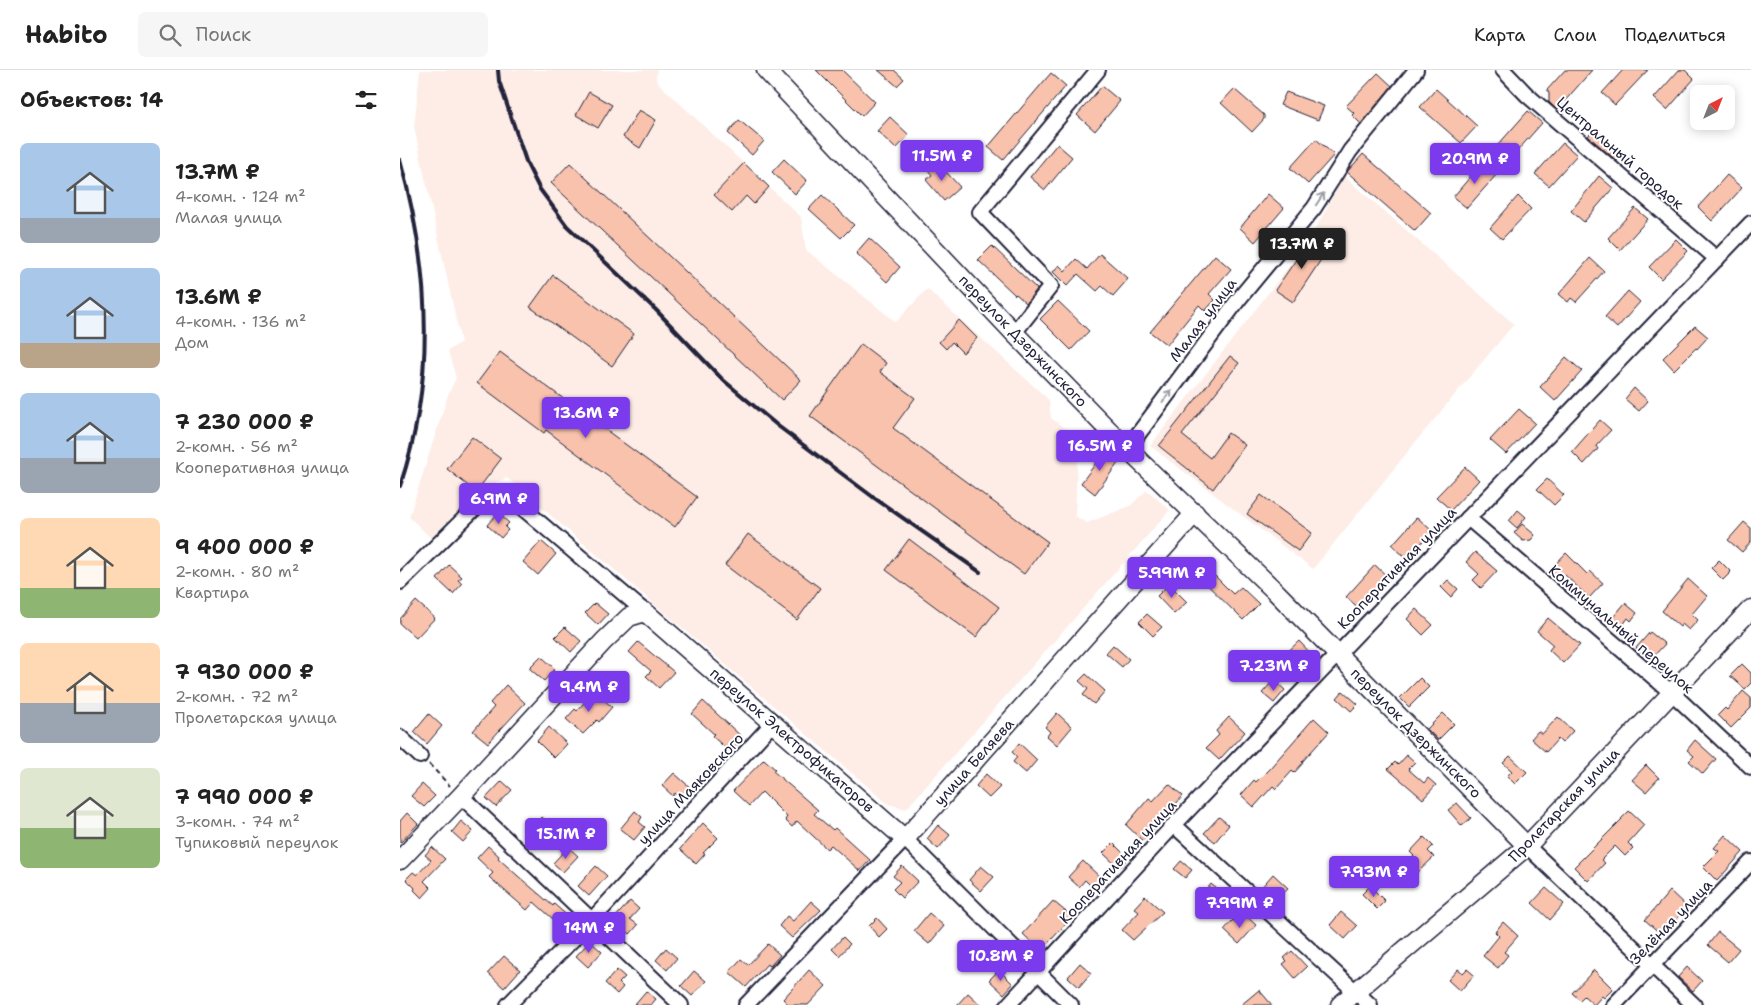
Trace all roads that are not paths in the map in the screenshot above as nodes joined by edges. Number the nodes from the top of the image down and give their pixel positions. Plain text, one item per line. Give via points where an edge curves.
1 (766, 70) edge
2 (1098, 70) edge
3 (1416, 70) edge
4 (1503, 70) edge
5 (1751, 223) edge
6 (1717, 258) junction
7 (1014, 333) junction
8 (1127, 449) junction
9 (1195, 514) junction
10 (1468, 518) junction
11 (400, 582) edge
12 (1751, 609) edge
13 (645, 612) junction
14 (1337, 654) junction
15 (1672, 693) junction
16 (772, 724) junction
17 (400, 736) edge
18 (420, 756) road end
19 (1751, 768) edge
20 (461, 796) junction
21 (1174, 825) junction
22 (905, 839) junction
23 (1527, 846) junction
24 (400, 860) edge
25 (1751, 862) edge
26 (591, 921) junction
27 (1652, 966) junction
28 (1038, 972) junction
29 (1355, 992) junction
30 (508, 1005) edge
31 (681, 1005) edge
32 (746, 1005) edge
33 (1008, 1005) edge
34 (1070, 1005) edge
35 (1340, 1005) edge
36 (1370, 1005) edge
37 (1614, 1005) edge
38 (1694, 1005) edge

1 - 7 street, переулок Дзержинского
2 - 7 street via 980,212 1051,286
8 -> 3 street, Малая улица via 1238,300 1314,208 1350,151
4 - 6 street, Центральный городок via 1527,95
5 - 6 street, Кооперативная улица
6 - 10 street, Кооперативная улица
7 - 8 street, переулок Дзержинского
8 - 9 street, переулок Дзержинского
9 - 14 street, переулок Дзержинского
9 - 22 street, улица Беляева
10 - 14 street, Кооперативная улица
10 - 15 street, Коммунальный переулок
11 - 13 street, переулок Электрофикаторов via 481,502 498,494 512,500
12 - 15 street, Пролетарская улица
13 - 16 street, переулок Электрофикаторов
13 - 20 street via 629,617 604,642
14 - 21 street, Кооперативная улица
14 - 23 street, переулок Дзержинского
15 - 19 street, Коммунальный переулок
15 - 23 street, Пролетарская улица
16 - 22 street, переулок Электрофикаторов
16 - 26 street, улица Маяковского
17 - 18 street
20 - 24 street
20 - 26 street
21 - 28 street, Кооперативная улица
21 - 29 street
22 - 28 street, переулок Электрофикаторов
22 - 32 street, улица Беляева
23 - 27 street, переулок Дзержинского
23 - 29 street, Пролетарская улица
25 - 27 street, Зелёная улица
26 - 30 street, улица Маяковского
26 - 31 street
27 - 37 street, Зелёная улица
27 - 38 street, переулок Дзержинского
28 - 33 street, Кооперативная улица
28 - 34 street, переулок Электрофикаторов
29 - 35 street, Пролетарская улица
29 - 36 street

